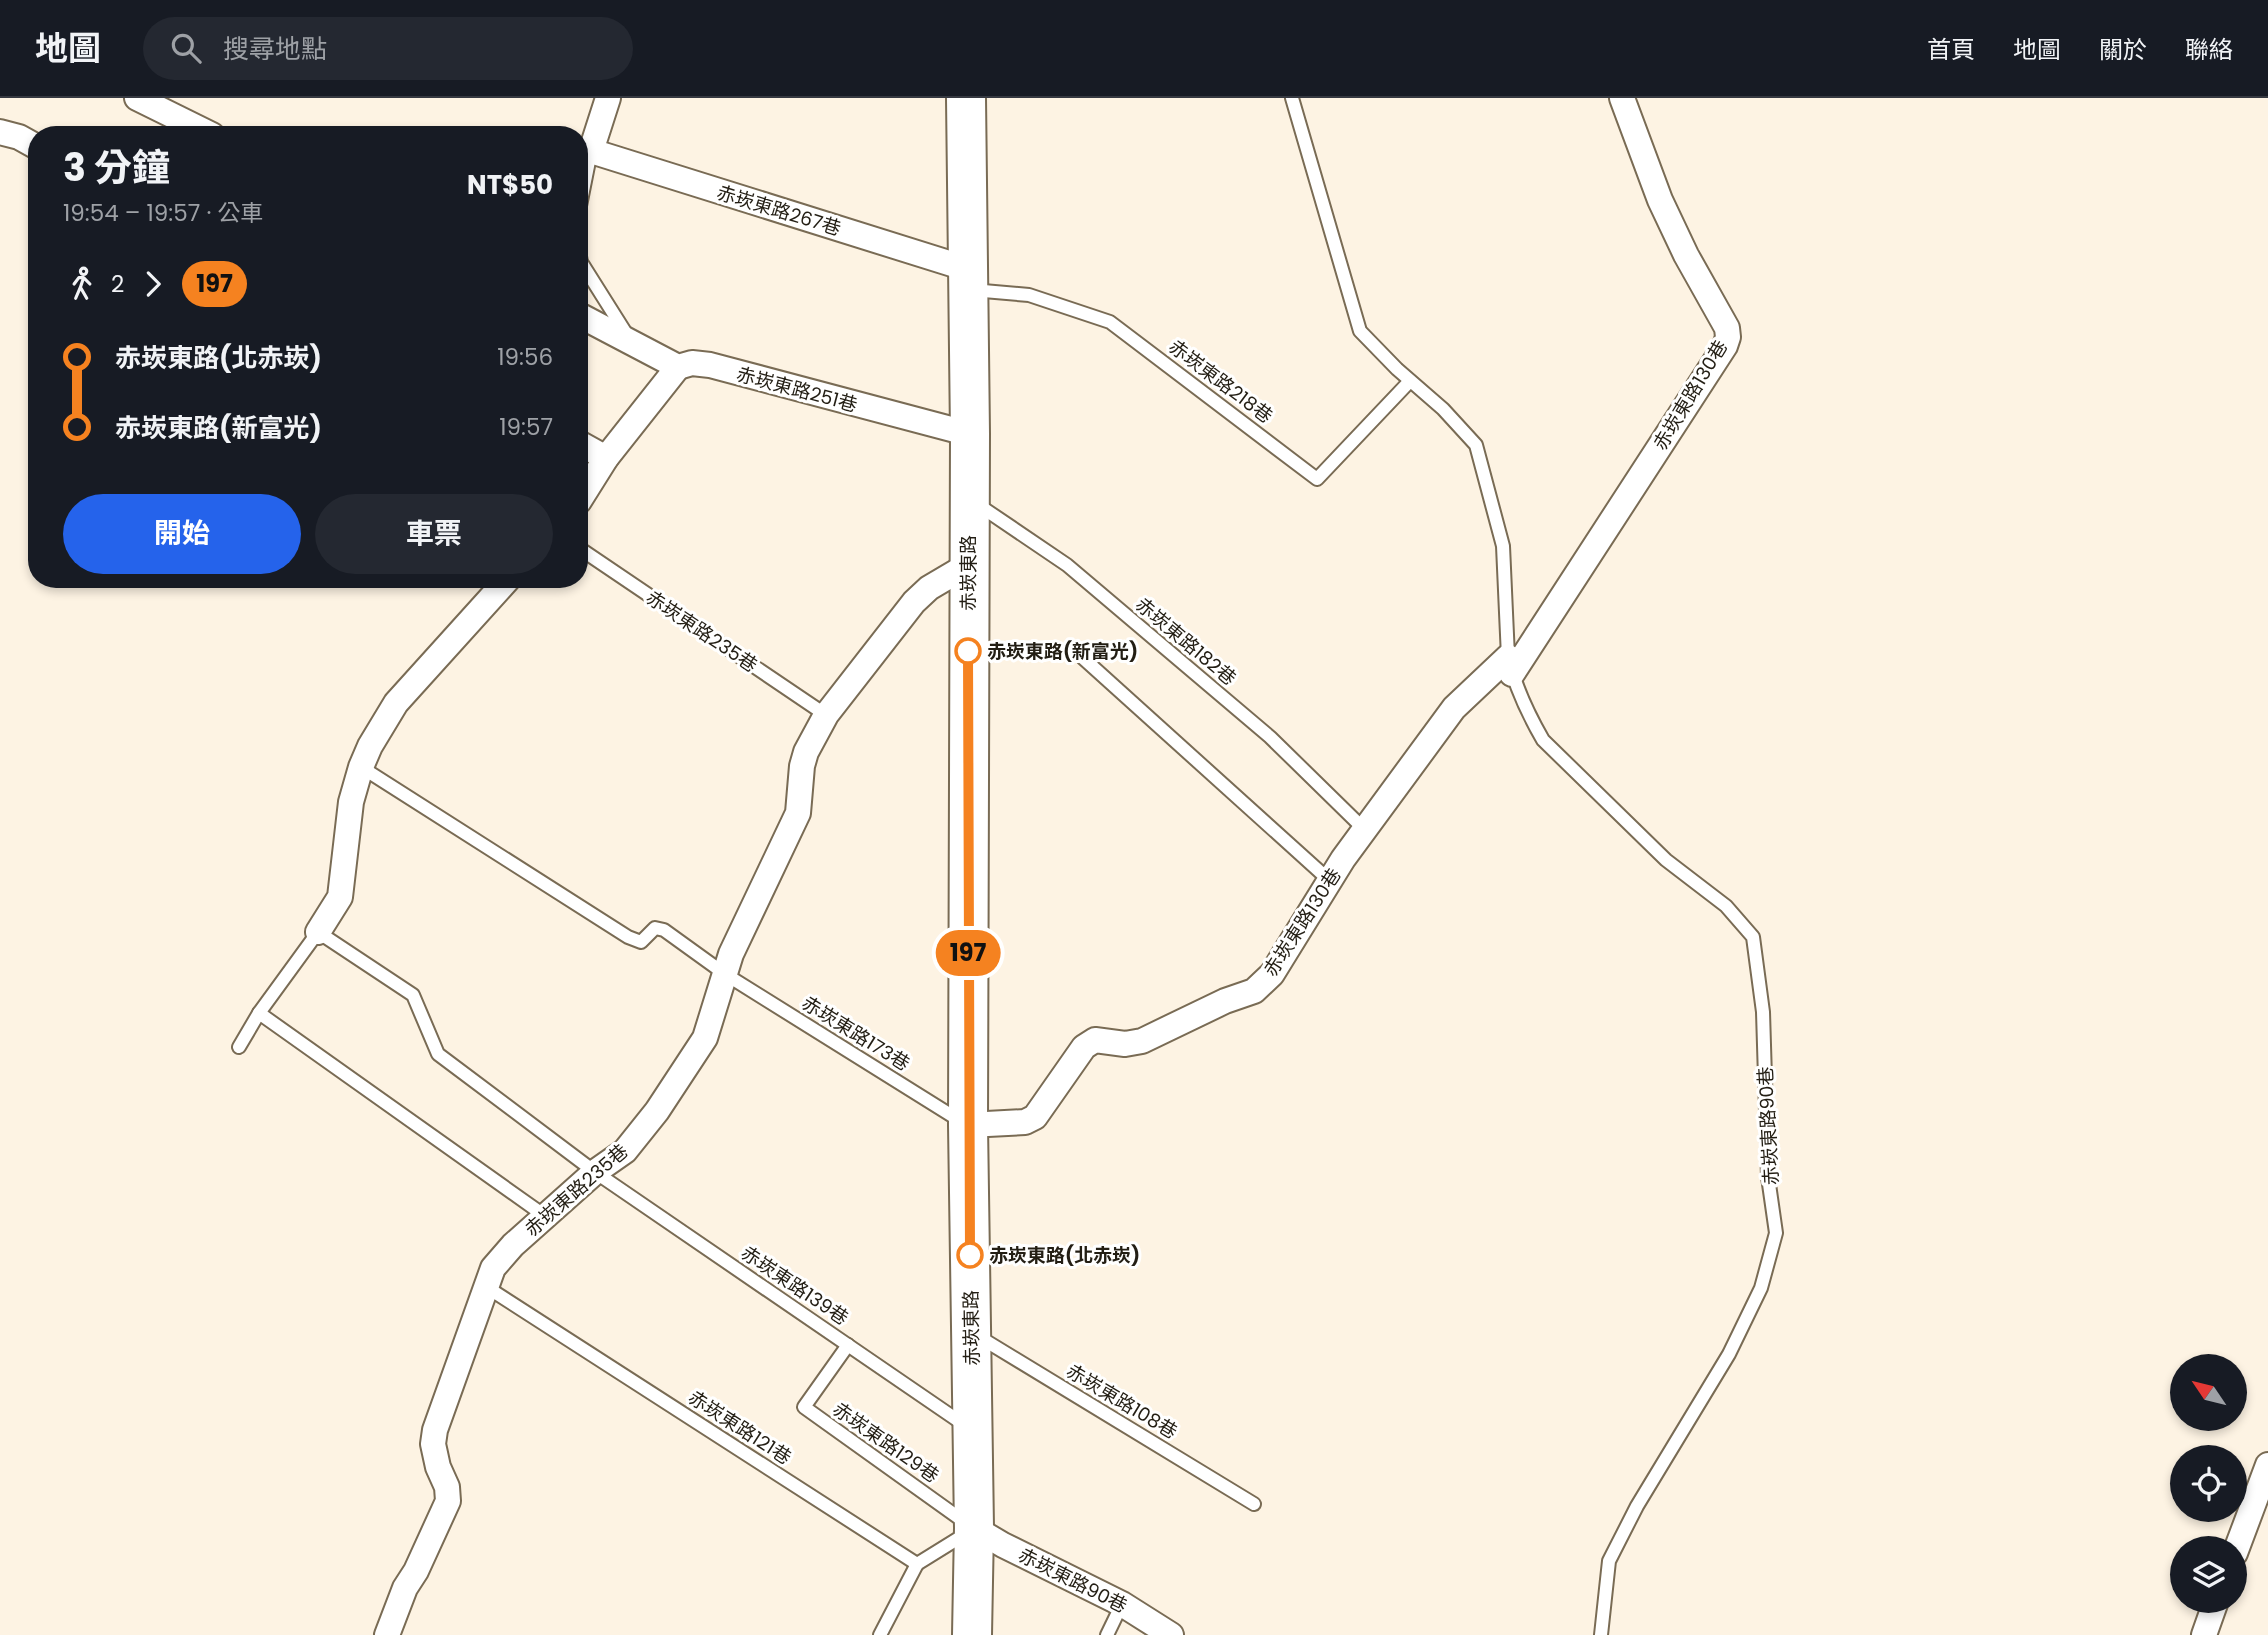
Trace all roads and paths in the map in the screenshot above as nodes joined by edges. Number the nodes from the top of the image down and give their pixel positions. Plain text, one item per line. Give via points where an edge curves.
1 (137, 98) edge
2 (608, 98) edge
3 (966, 98) edge
4 (1292, 98) edge
5 (1622, 98) edge
6 (194, 126) edge
7 (0, 132) edge
8 (28, 142) edge
9 (591, 151) junction
10 (588, 166) edge
11 (588, 273) edge
12 (968, 279) junction
13 (588, 320) edge
14 (629, 340) junction
15 (678, 367) junction
16 (1410, 381) junction
17 (970, 435) junction
18 (588, 448) edge
19 (606, 458) junction
20 (588, 487) edge
21 (969, 499) junction
22 (588, 554) edge
23 (968, 565) junction
24 (501, 588) edge
25 (1083, 658) dead end
26 (1510, 665) junction
27 (826, 715) junction
28 (361, 767) junction
29 (1364, 829) junction
30 (1329, 880) junction
31 (318, 932) junction
32 (725, 974) junction
33 (258, 1013) junction
34 (239, 1047) dead end
35 (968, 1125) junction
36 (595, 1172) junction
37 (545, 1216) junction
38 (485, 1286) junction
39 (971, 1332) junction
40 (848, 1345) junction
41 (972, 1430) junction
42 (2268, 1465) edge
43 (1254, 1504) dead end
44 (974, 1528) junction
45 (2241, 1536) edge
46 (916, 1564) junction
47 (1122, 1604) junction
48 (2212, 1613) edge
49 (387, 1635) edge
50 (880, 1635) edge
51 (972, 1635) edge
52 (1107, 1635) edge
53 (1171, 1635) edge
54 (1601, 1635) edge
55 (2204, 1635) edge

1 - 6 street
2 - 9 street
3 - 12 main road, 赤崁東路
4 - 16 lane via 1360,331
5 - 26 street, 赤崁東路130巷 via 1660,200 1728,337
7 - 8 street
9 - 10 lane
9 - 12 street, 赤崁東路267巷
11 - 14 lane
12 - 16 lane, 赤崁東路218巷 via 1110,323 1317,480
12 - 17 main road, 赤崁東路
13 - 14 street
14 - 15 street
15 - 17 street, 赤崁東路251巷 via 710,365
15 - 19 street
16 - 26 lane via 1476,445 1503,546
17 - 21 main road, 赤崁東路
18 - 19 street
19 - 20 street
21 - 23 main road, 赤崁東路
21 - 29 lane, 赤崁東路182巷 via 1067,565 1270,737
22 - 27 lane, 赤崁東路235巷
23 - 27 street, 赤崁東路235巷 via 929,588 914,603
23 - 35 main road, 赤崁東路
24 - 28 street via 397,703
25 - 30 lane
26 - 29 street, 赤崁東路130巷 via 1454,708
26 - 54 lane, 赤崁東路90巷 via 1543,740 1666,860 1726,906 1752,937 1763,1012 1768,1177 1776,1233 1760,1288 1729,1354 1609,1560
27 - 32 street, 赤崁東路235巷 via 804,759 798,813
28 - 31 street via 351,802 340,897
28 - 32 lane, 赤崁東路173巷 via 628,937 640,942 659,928
29 - 30 street, 赤崁東路130巷
30 - 35 street, 赤崁東路130巷 via 1272,974 1254,991 1225,1000 1142,1041 1095,1041 1084,1048 1035,1117 1025,1122
31 - 33 lane
31 - 36 lane, 赤崁東路139巷 via 414,995 438,1054
32 - 35 lane, 赤崁東路173巷
32 - 36 street, 赤崁東路235巷 via 705,1038 625,1151
33 - 34 lane
33 - 37 lane
35 - 39 main road, 赤崁東路
36 - 37 street, 赤崁東路235巷
36 - 40 lane, 赤崁東路139巷
37 - 38 street, 赤崁東路235巷 via 502,1256
38 - 46 lane, 赤崁東路121巷
38 - 49 street, 赤崁東路235巷 via 435,1430 433,1444 449,1501
39 - 41 main road, 赤崁東路
39 - 43 lane, 赤崁東路108巷
40 - 41 lane, 赤崁東路139巷
40 - 44 lane, 赤崁東路129巷 via 804,1407
41 - 44 main road, 赤崁東路
42 - 45 street
44 - 46 lane
44 - 47 street, 赤崁東路90巷
44 - 51 main road, 赤崁東路
46 - 50 lane
47 - 52 lane
47 - 53 street, 赤崁東路90巷
48 - 55 street

